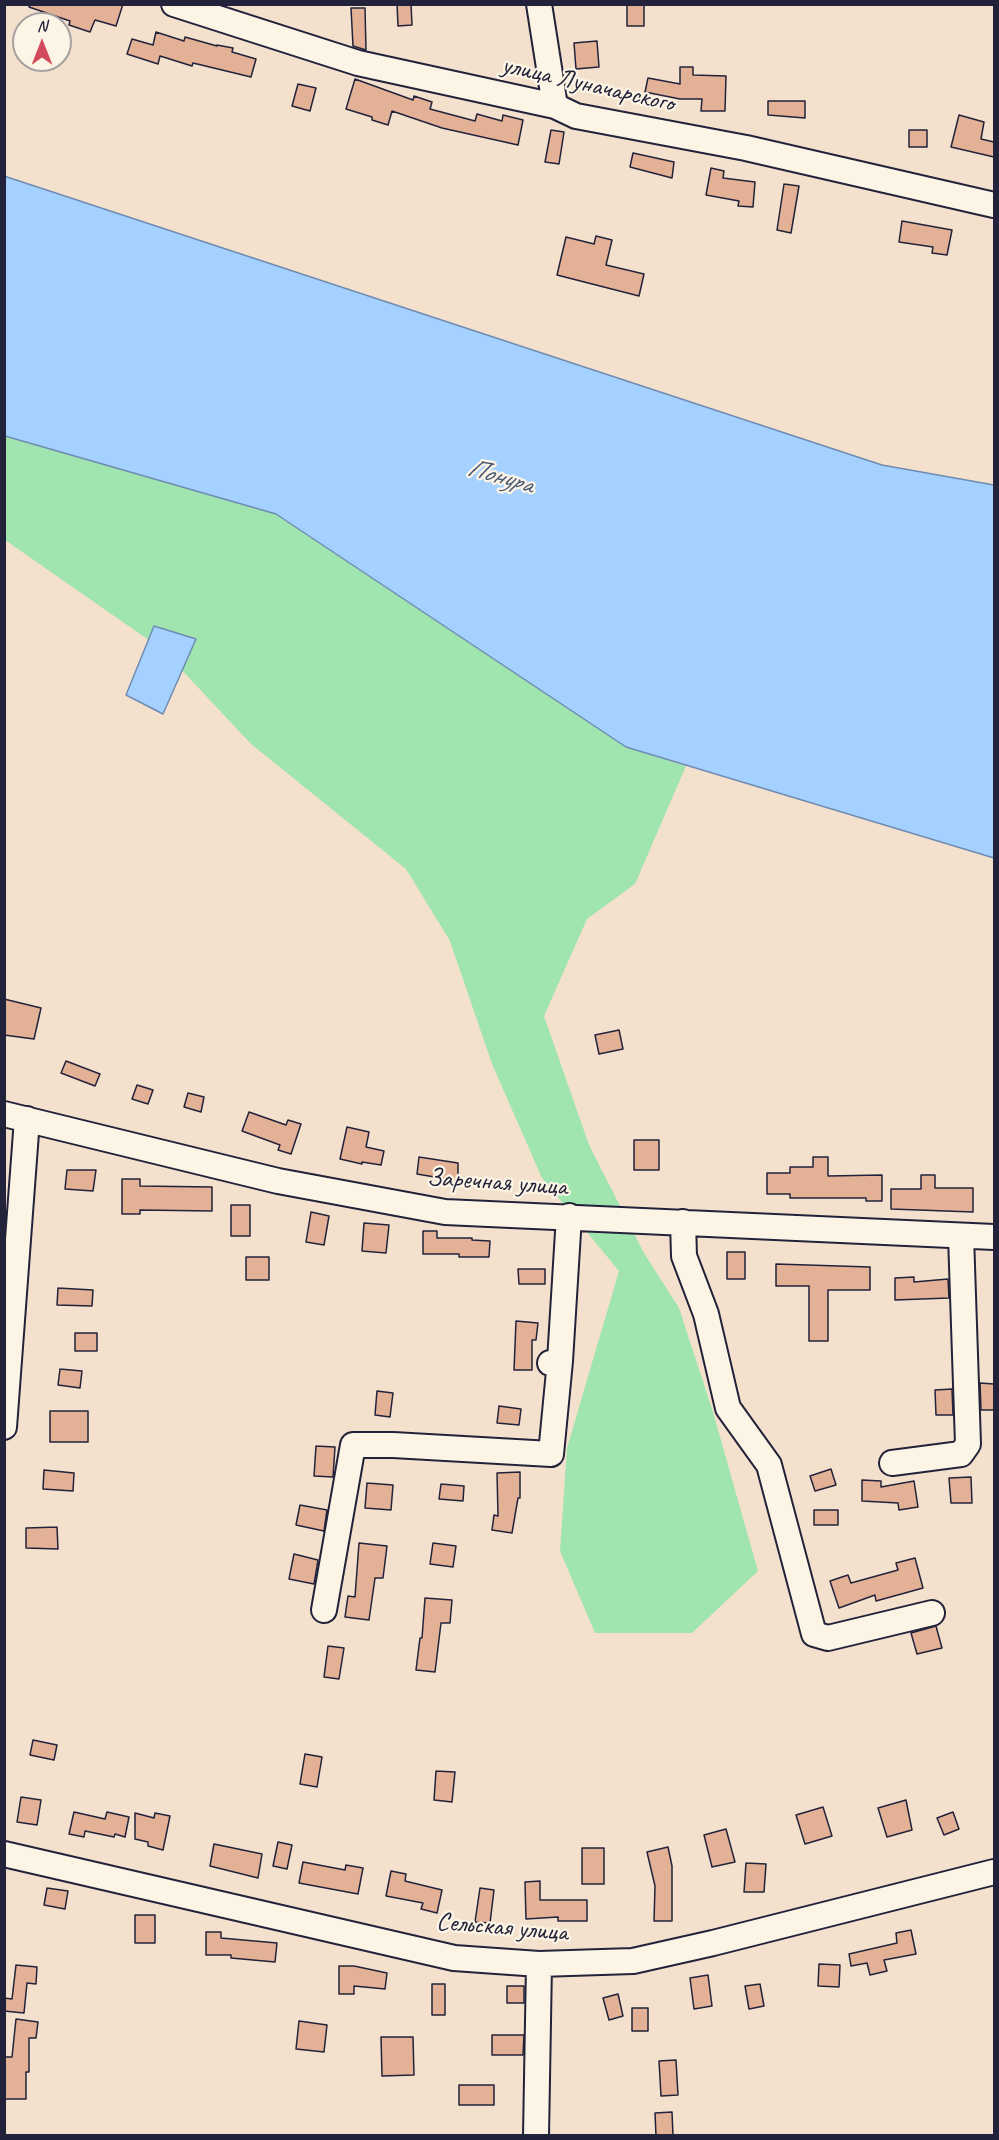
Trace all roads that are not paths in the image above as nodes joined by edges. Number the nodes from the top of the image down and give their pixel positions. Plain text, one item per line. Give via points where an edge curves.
1 (174, 4) edge
2 (539, 4) edge
3 (555, 106) junction
4 (994, 205) edge
5 (16, 1117) edge
6 (568, 1216) junction
7 (683, 1222) junction
8 (962, 1236) junction
9 (994, 1237) edge
10 (4, 1427) edge
11 (892, 1463) dead end
12 (324, 1610) dead end
13 (932, 1613) dead end
14 (4, 1854) edge
15 (994, 1872) edge
16 (539, 1964) junction
17 (536, 2136) edge

1 - 3 street, улица Луначарского via 358,63
2 - 3 street
3 - 4 street, улица Луначарского via 576,116 746,148
5 - 6 street, Заречная улица via 278,1181 378,1200 445,1212
5 - 10 street
6 - 7 street, Заречная улица
6 - 12 street via 551,1454 353,1445
7 - 8 street, Заречная улица
7 - 13 street via 684,1256 706,1314 728,1408 769,1466 814,1634 828,1638
8 - 9 street, Заречная улица
8 - 11 street via 969,1444 961,1454
14 - 16 street, Сельская улица via 454,1958
15 - 16 street, Сельская улица via 633,1960
16 - 17 street

